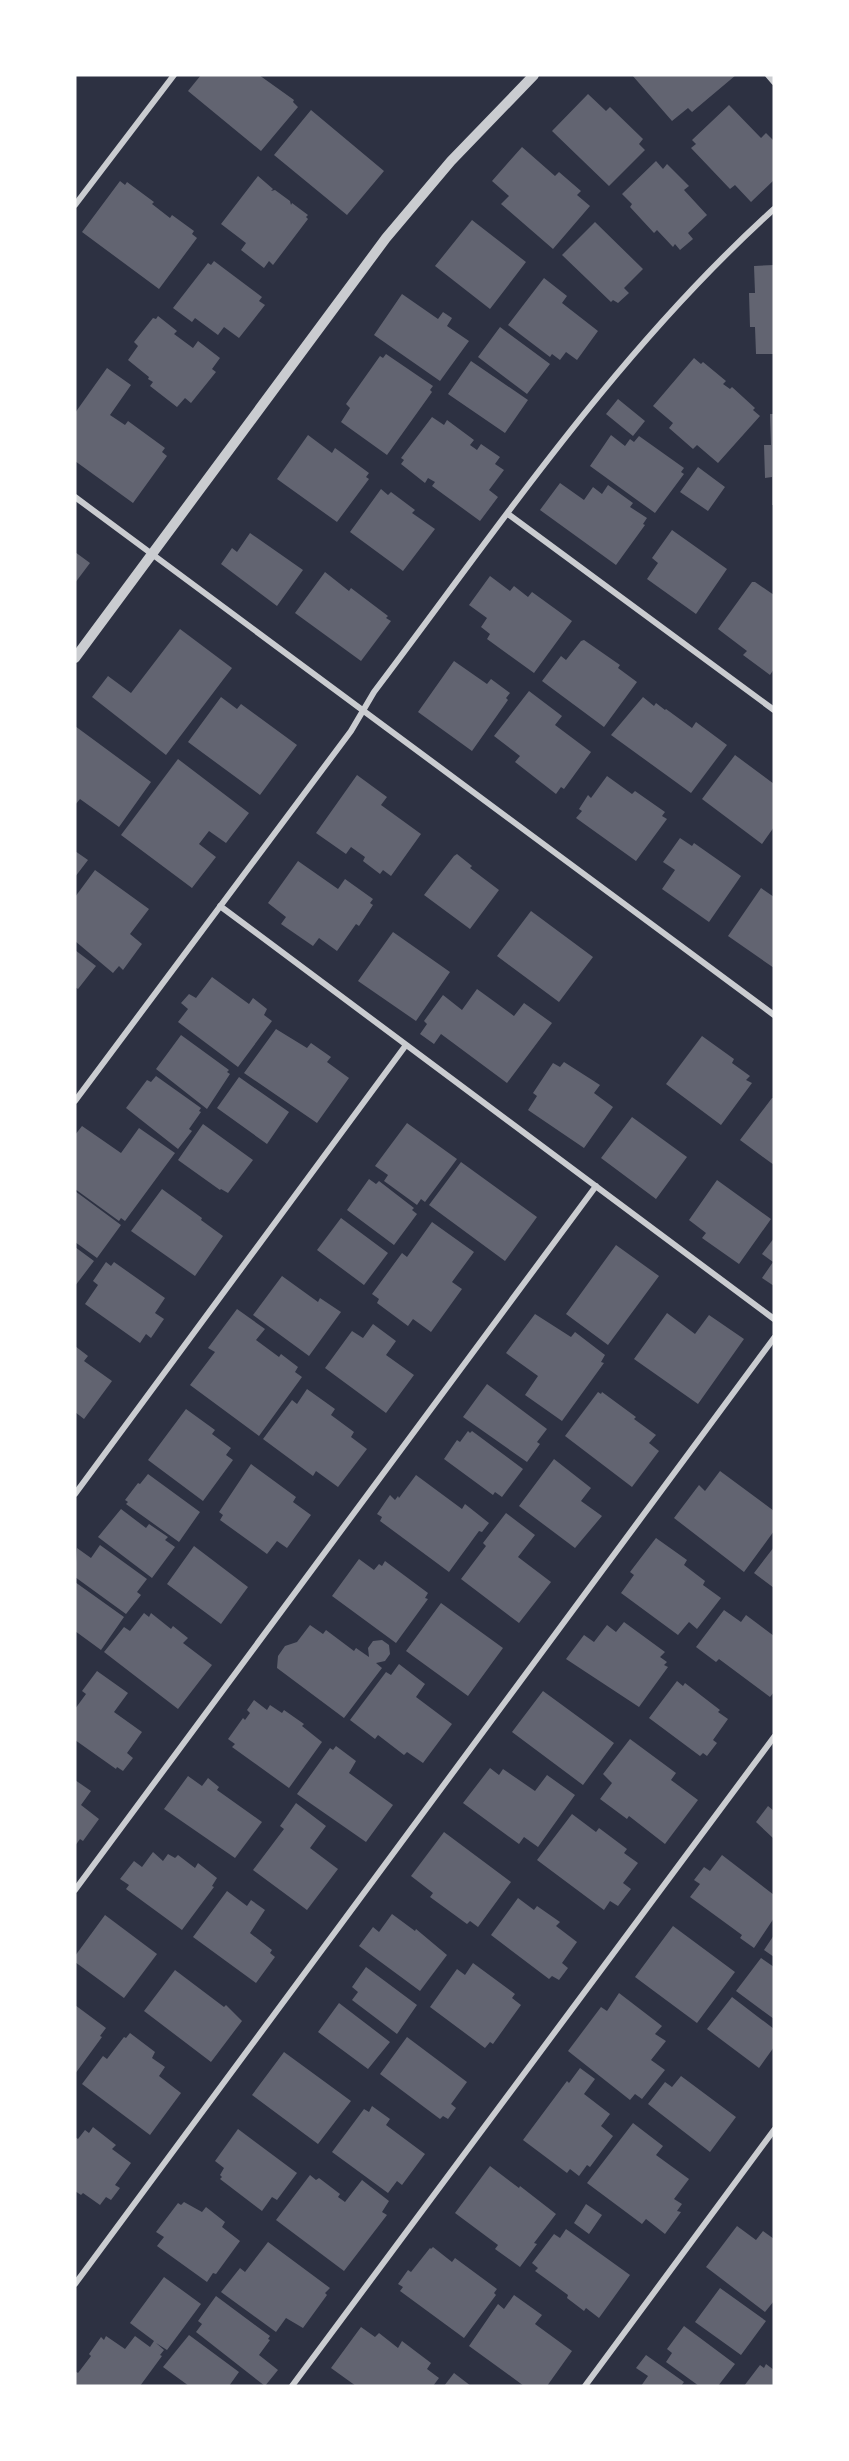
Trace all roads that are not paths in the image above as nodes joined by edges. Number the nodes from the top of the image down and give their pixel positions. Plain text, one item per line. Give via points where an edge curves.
1 (174, 75) edge
2 (534, 75) edge
3 (768, 75) edge
4 (774, 82) edge
5 (75, 206) edge
6 (774, 209) edge
7 (75, 497) edge
8 (508, 514) junction
9 (151, 554) junction
10 (75, 658) edge
11 (774, 710) edge
12 (363, 712) junction
13 (220, 906) junction
14 (774, 1015) edge
15 (406, 1045) junction
16 (75, 1101) edge
17 (596, 1186) junction
18 (774, 1319) edge
19 (774, 1338) edge
20 (75, 1494) edge
21 (774, 1737) edge
22 (75, 1890) edge
23 (774, 2130) edge
24 (75, 2284) edge
25 (292, 2386) edge
26 (585, 2386) edge

1 - 5 street
2 - 9 street via 451,161 386,238
3 - 4 street
6 - 8 street via 638,347
7 - 9 street
8 - 11 street
8 - 12 street
9 - 10 street
9 - 12 street
12 - 13 street
12 - 14 street
13 - 15 street
13 - 16 street
15 - 17 street
15 - 20 street
17 - 18 street
17 - 22 street
19 - 24 street
21 - 25 street
23 - 26 street

